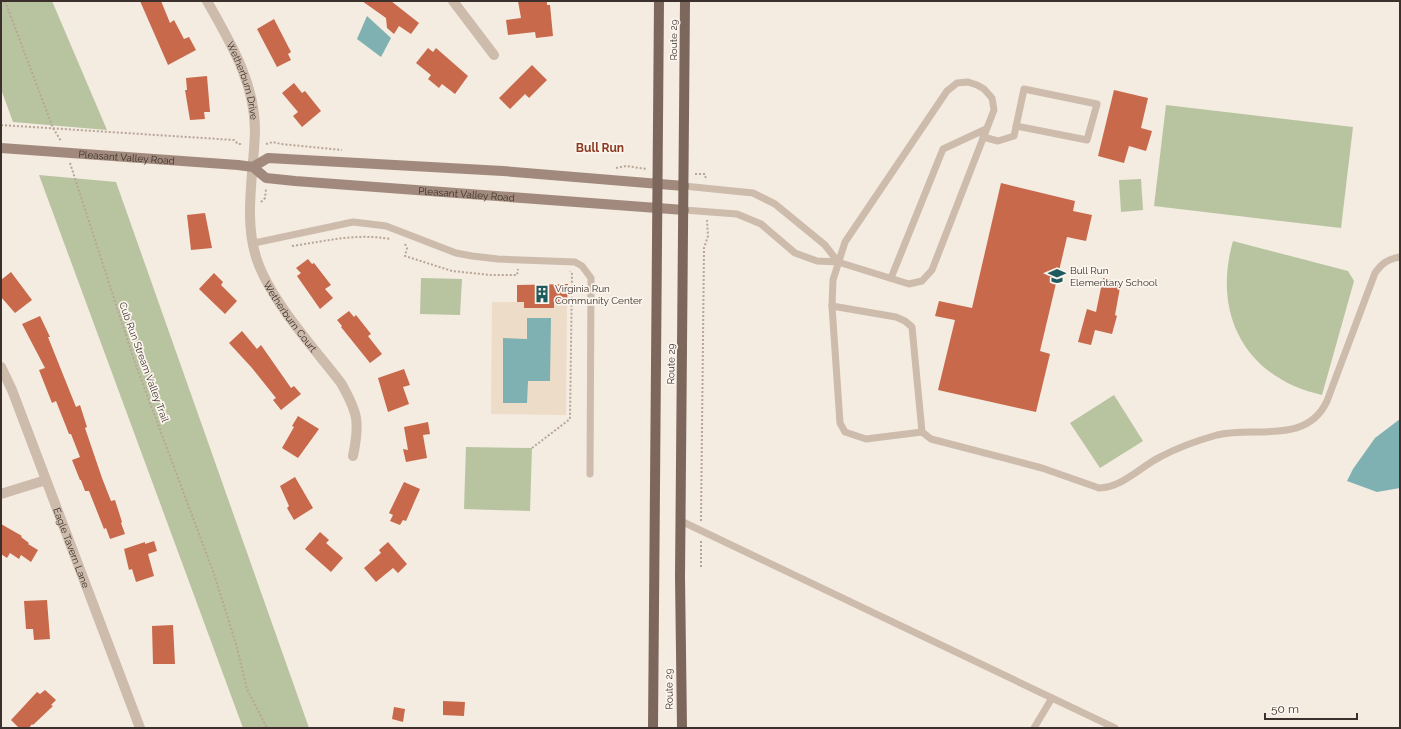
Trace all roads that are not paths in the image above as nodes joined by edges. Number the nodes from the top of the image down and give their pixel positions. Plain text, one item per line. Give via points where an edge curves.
1 (208, 1) edge
2 (453, 1) edge
3 (659, 1) edge
4 (685, 1) edge
5 (494, 55) dead end
6 (1016, 126) junction
7 (986, 129) junction
8 (983, 137) junction
9 (1, 148) edge
10 (253, 167) junction
11 (658, 183) junction
12 (684, 186) junction
13 (657, 208) junction
14 (684, 210) junction
15 (254, 243) junction
16 (1400, 257) edge
17 (838, 262) junction
18 (891, 278) junction
19 (832, 306) junction
20 (1, 367) edge
21 (922, 432) junction
22 (353, 456) dead end
23 (590, 474) dead end
24 (46, 480) junction
25 (1, 494) edge
26 (681, 521) junction
27 (1052, 698) junction
28 (140, 728) edge
29 (653, 728) edge
30 (682, 728) edge
31 (1034, 728) edge
32 (1115, 728) edge

1 - 10 street, Wetherburn Drive via 244,72 253,108
2 - 5 street
3 - 11 main road, Route 29
4 - 12 main road, Route 29
6 - 6 lane via 1024,89 1097,104 1087,140
6 - 8 lane via 1014,136 998,141
7 - 8 lane
7 - 17 lane via 994,110 992,98 976,85 968,82 957,83 947,91 845,242
7 - 18 lane via 942,149
8 - 18 lane via 932,270 922,281 909,284
9 - 10 main road, Pleasant Valley Road
10 - 11 main road via 268,158 503,171
10 - 13 main road, Pleasant Valley Road via 266,178
10 - 15 street, Wetherburn Court via 250,210
11 - 12 main road
11 - 13 main road, Route 29
12 - 14 main road, Route 29
12 - 17 lane via 752,193 775,204 825,245
13 - 14 main road, Pleasant Valley Road
13 - 29 main road, Route 29
14 - 17 lane via 737,214 761,224 795,253 817,261
14 - 26 main road, Route 29
15 - 22 street, Wetherburn Court via 257,259 274,295 341,383 348,396 358,422
15 - 23 lane via 353,222 386,226 472,256 567,260 582,266 591,278
16 - 21 lane via 1390,259 1375,272 1323,410 1292,430 1218,435 1161,456 1108,488 1099,488 1042,468 931,439
17 - 18 lane
17 - 19 lane via 833,280
19 - 21 lane via 896,317 912,327
19 - 21 lane via 840,423 845,432 866,439
20 - 24 street, Eagle Tavern Lane
24 - 25 street
24 - 28 street, Eagle Tavern Lane
26 - 27 lane
26 - 30 main road, Route 29
27 - 31 lane
27 - 32 lane

